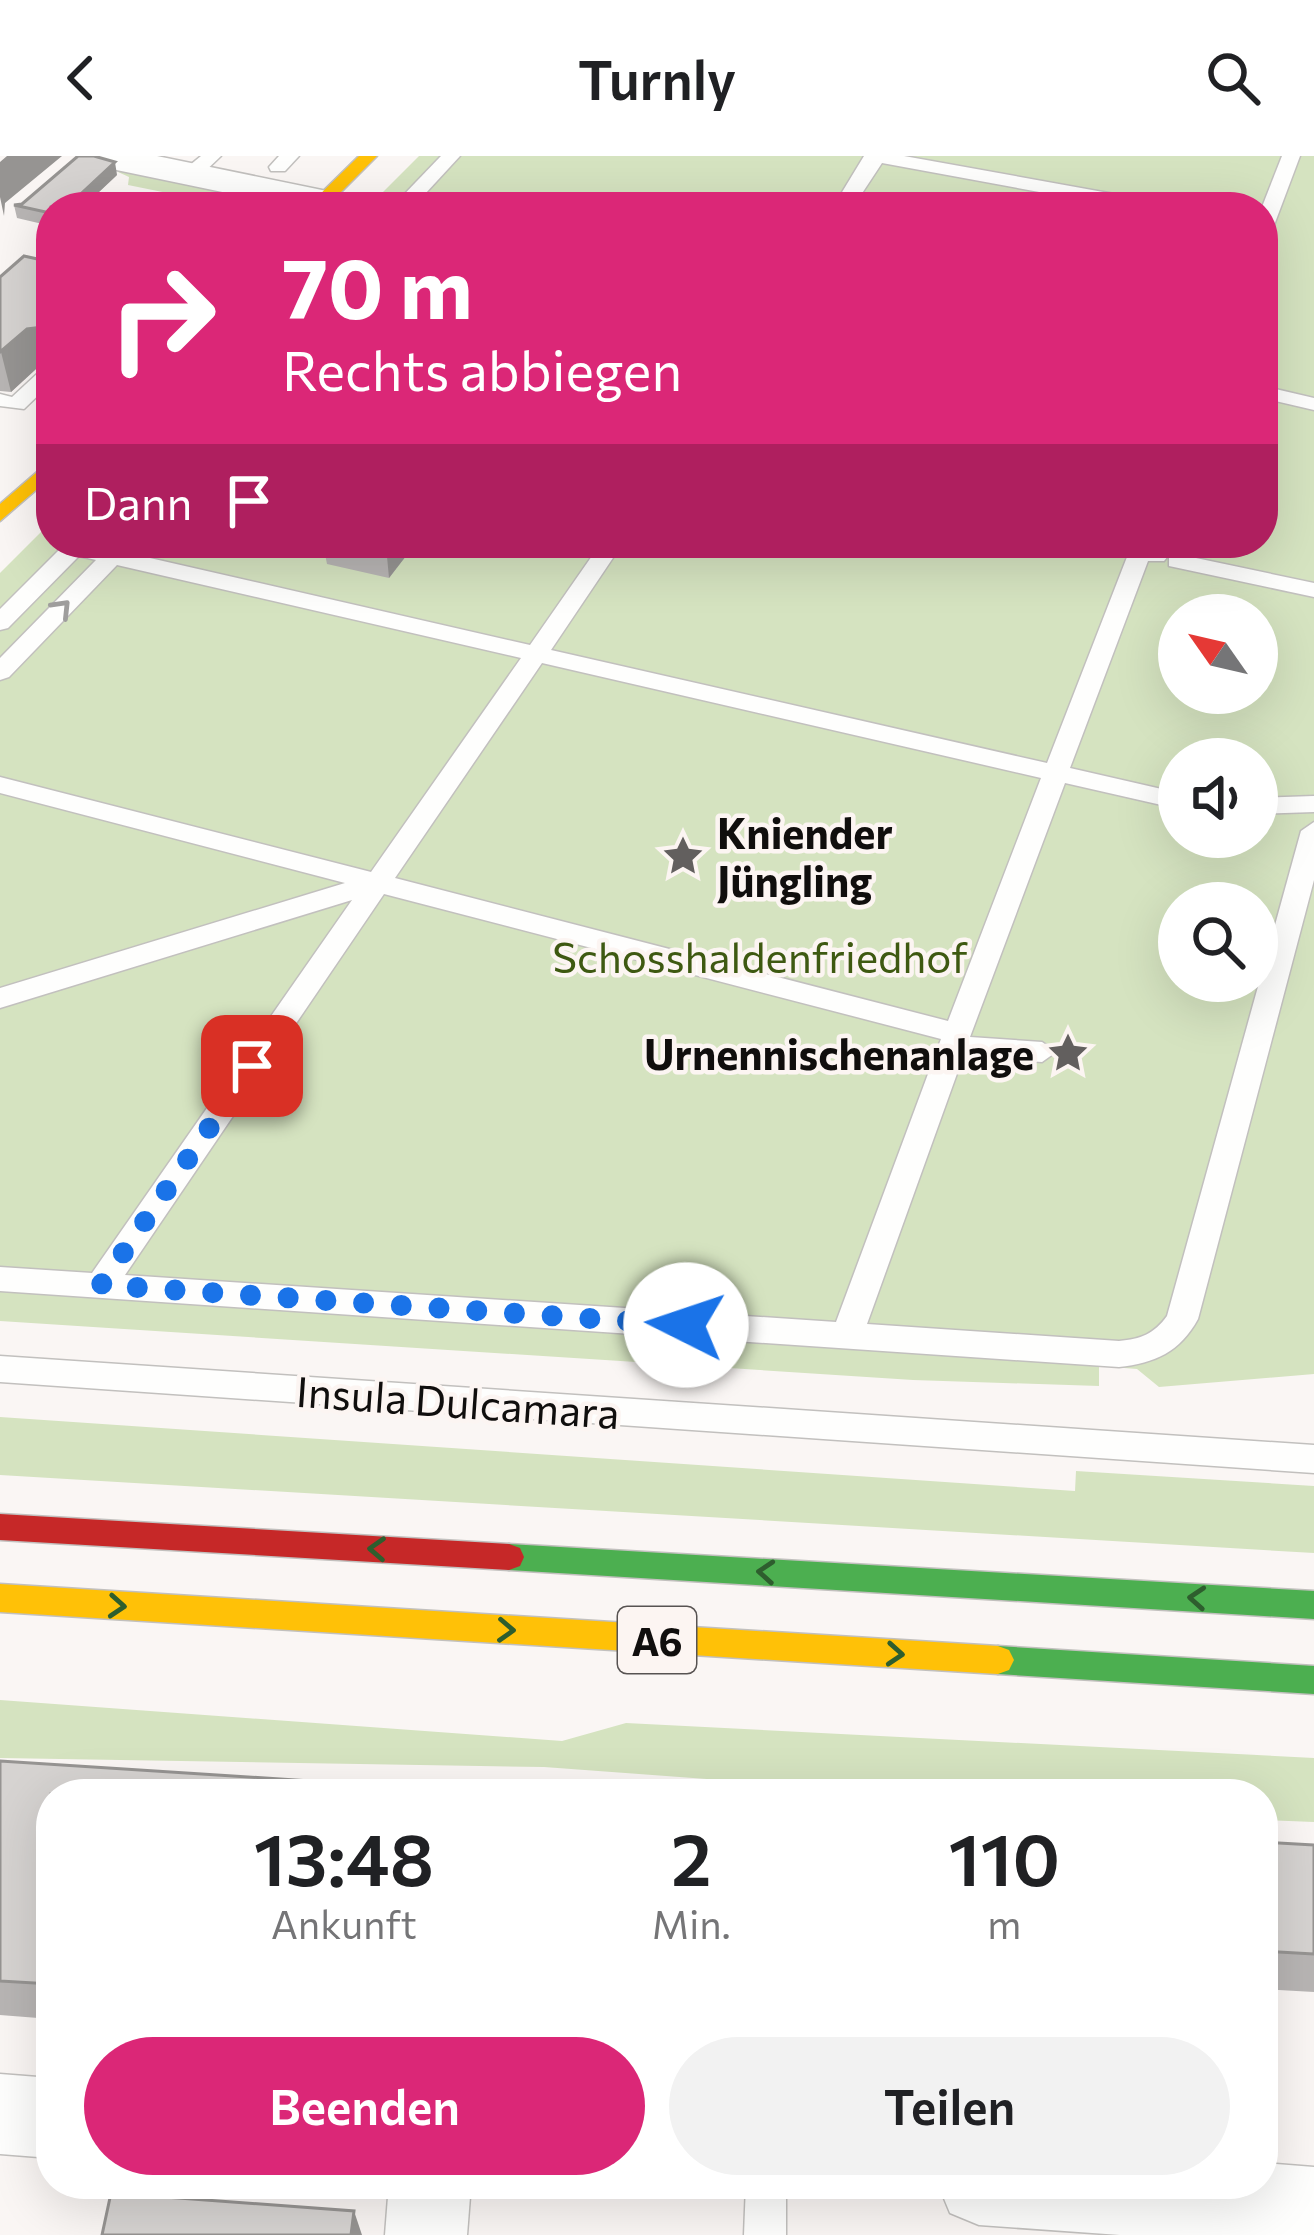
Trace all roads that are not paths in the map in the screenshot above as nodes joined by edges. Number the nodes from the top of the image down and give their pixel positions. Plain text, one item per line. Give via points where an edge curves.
1 (101, 156) edge
2 (369, 156) edge
3 (452, 156) edge
4 (876, 156) edge
5 (1291, 156) edge
6 (201, 165) edge
7 (283, 192) edge
8 (332, 192) edge
9 (417, 192) edge
10 (853, 192) edge
11 (1072, 192) edge
12 (1277, 192) edge
13 (36, 385) edge
14 (1278, 396) edge
15 (0, 400) edge
16 (1314, 404) edge
17 (36, 480) edge
18 (0, 515) edge
19 (64, 558) edge
20 (110, 558) edge
21 (150, 558) edge
22 (601, 558) edge
23 (1152, 558) edge
24 (1176, 558) edge
25 (1314, 590) edge
26 (0, 623) edge
27 (535, 655) junction
28 (0, 672) edge
29 (1054, 775) junction
30 (0, 785) edge
31 (1158, 797) edge
32 (1314, 805) edge
33 (1278, 806) edge
34 (1314, 831) edge
35 (377, 883) junction
36 (0, 998) edge
37 (954, 1040) junction
38 (1042, 1052) dead end
39 (0, 1279) edge
40 (101, 1285) junction
41 (847, 1336) junction
42 (0, 1369) edge
43 (1314, 1459) edge
44 (0, 1527) edge
45 (0, 1598) edge
46 (1314, 1605) edge
47 (1314, 1680) edge
48 (0, 2114) edge
49 (36, 2117) edge
50 (429, 2199) edge
51 (766, 2199) edge
52 (1048, 2199) edge
53 (1314, 2208) edge
54 (1121, 2215) edge
55 (426, 2235) edge
56 (765, 2235) edge

1 - 6 street
2 - 8 main road
3 - 9 lane
4 - 10 lane
4 - 11 lane
5 - 12 lane
6 - 7 street
13 - 15 lane via 16,404
14 - 16 lane
17 - 18 main road
19 - 26 lane
28 -> 20 lane
21 - 27 lane
22 - 27 lane
23 - 29 lane
24 - 25 lane
27 - 29 lane
27 - 35 lane
29 - 31 lane
29 - 37 lane
30 - 35 lane
32 - 33 lane
34 - 41 lane via 1174,1334 1149,1350 1119,1354
35 - 36 lane
35 - 37 lane
35 - 40 lane
37 - 38 lane
37 - 41 lane
39 - 40 lane
40 - 41 lane
42 - 43 lane, Insula Dulcamara
46 -> 44 main road, A6
45 -> 47 main road, A6
48 - 49 street
50 - 55 street
51 - 56 lane
52 - 54 street
53 - 54 street

